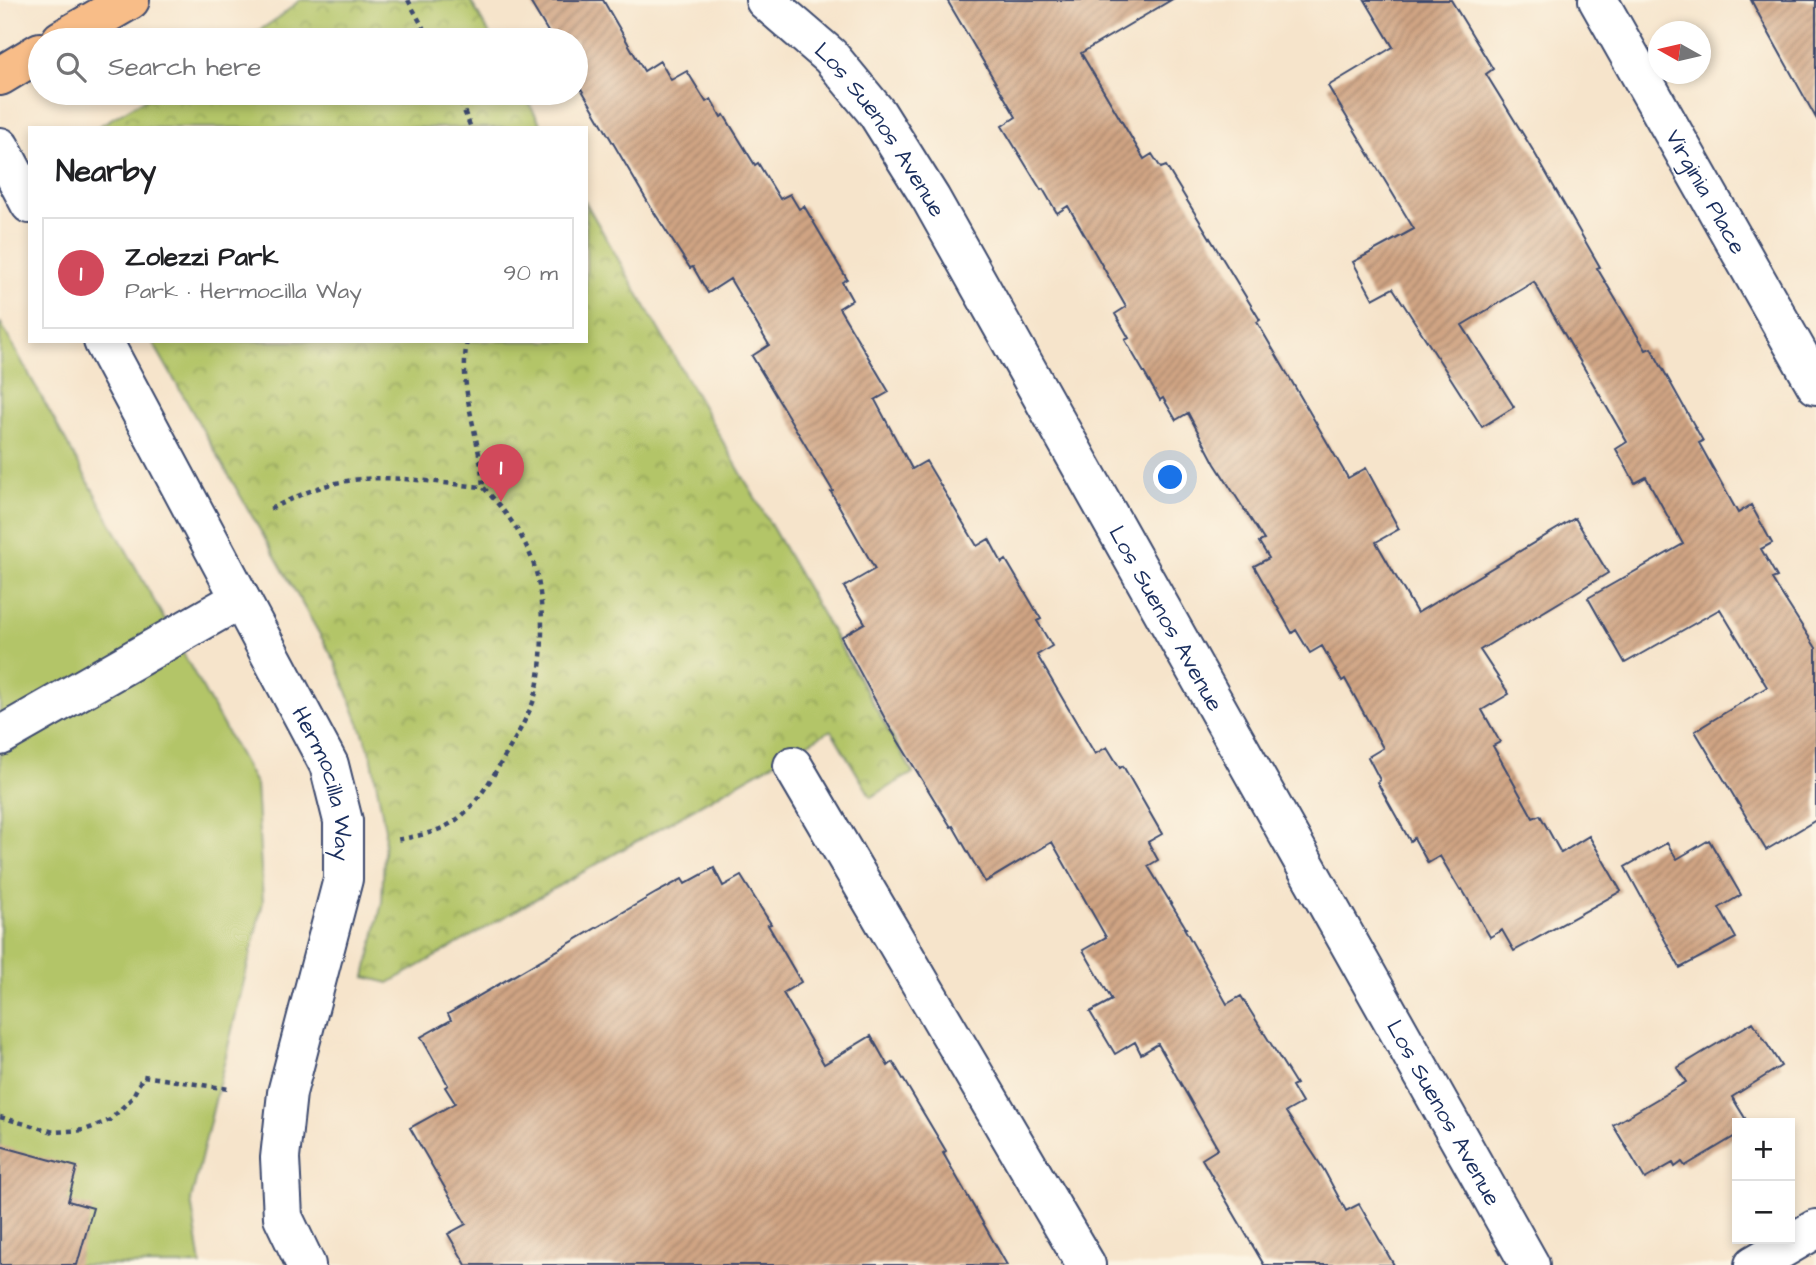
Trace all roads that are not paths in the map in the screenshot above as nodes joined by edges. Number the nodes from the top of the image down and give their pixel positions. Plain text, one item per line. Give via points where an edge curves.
1 (130, 0) edge
2 (765, 0) edge
3 (1598, 0) edge
4 (82, 28) edge
5 (28, 59) edge
6 (0, 76) edge
7 (0, 147) edge
8 (28, 200) edge
9 (104, 343) edge
10 (1816, 385) edge
11 (240, 599) junction
12 (0, 736) edge
13 (793, 766) dead end
14 (1816, 1229) edge
15 (306, 1265) edge
16 (1086, 1265) edge
17 (1530, 1265) edge
18 (1754, 1265) edge

1 - 4 main road
2 - 17 street, Los Suenos Avenue via 830,56 877,113 931,199
3 - 10 street, Virginia Place
5 - 6 main road
7 - 8 street
9 - 11 street, Hermocilla Way
11 - 12 street
11 - 15 street, Hermocilla Way via 329,765 343,821 343,879 287,1093 280,1158 283,1217
13 - 16 street
14 - 18 street

